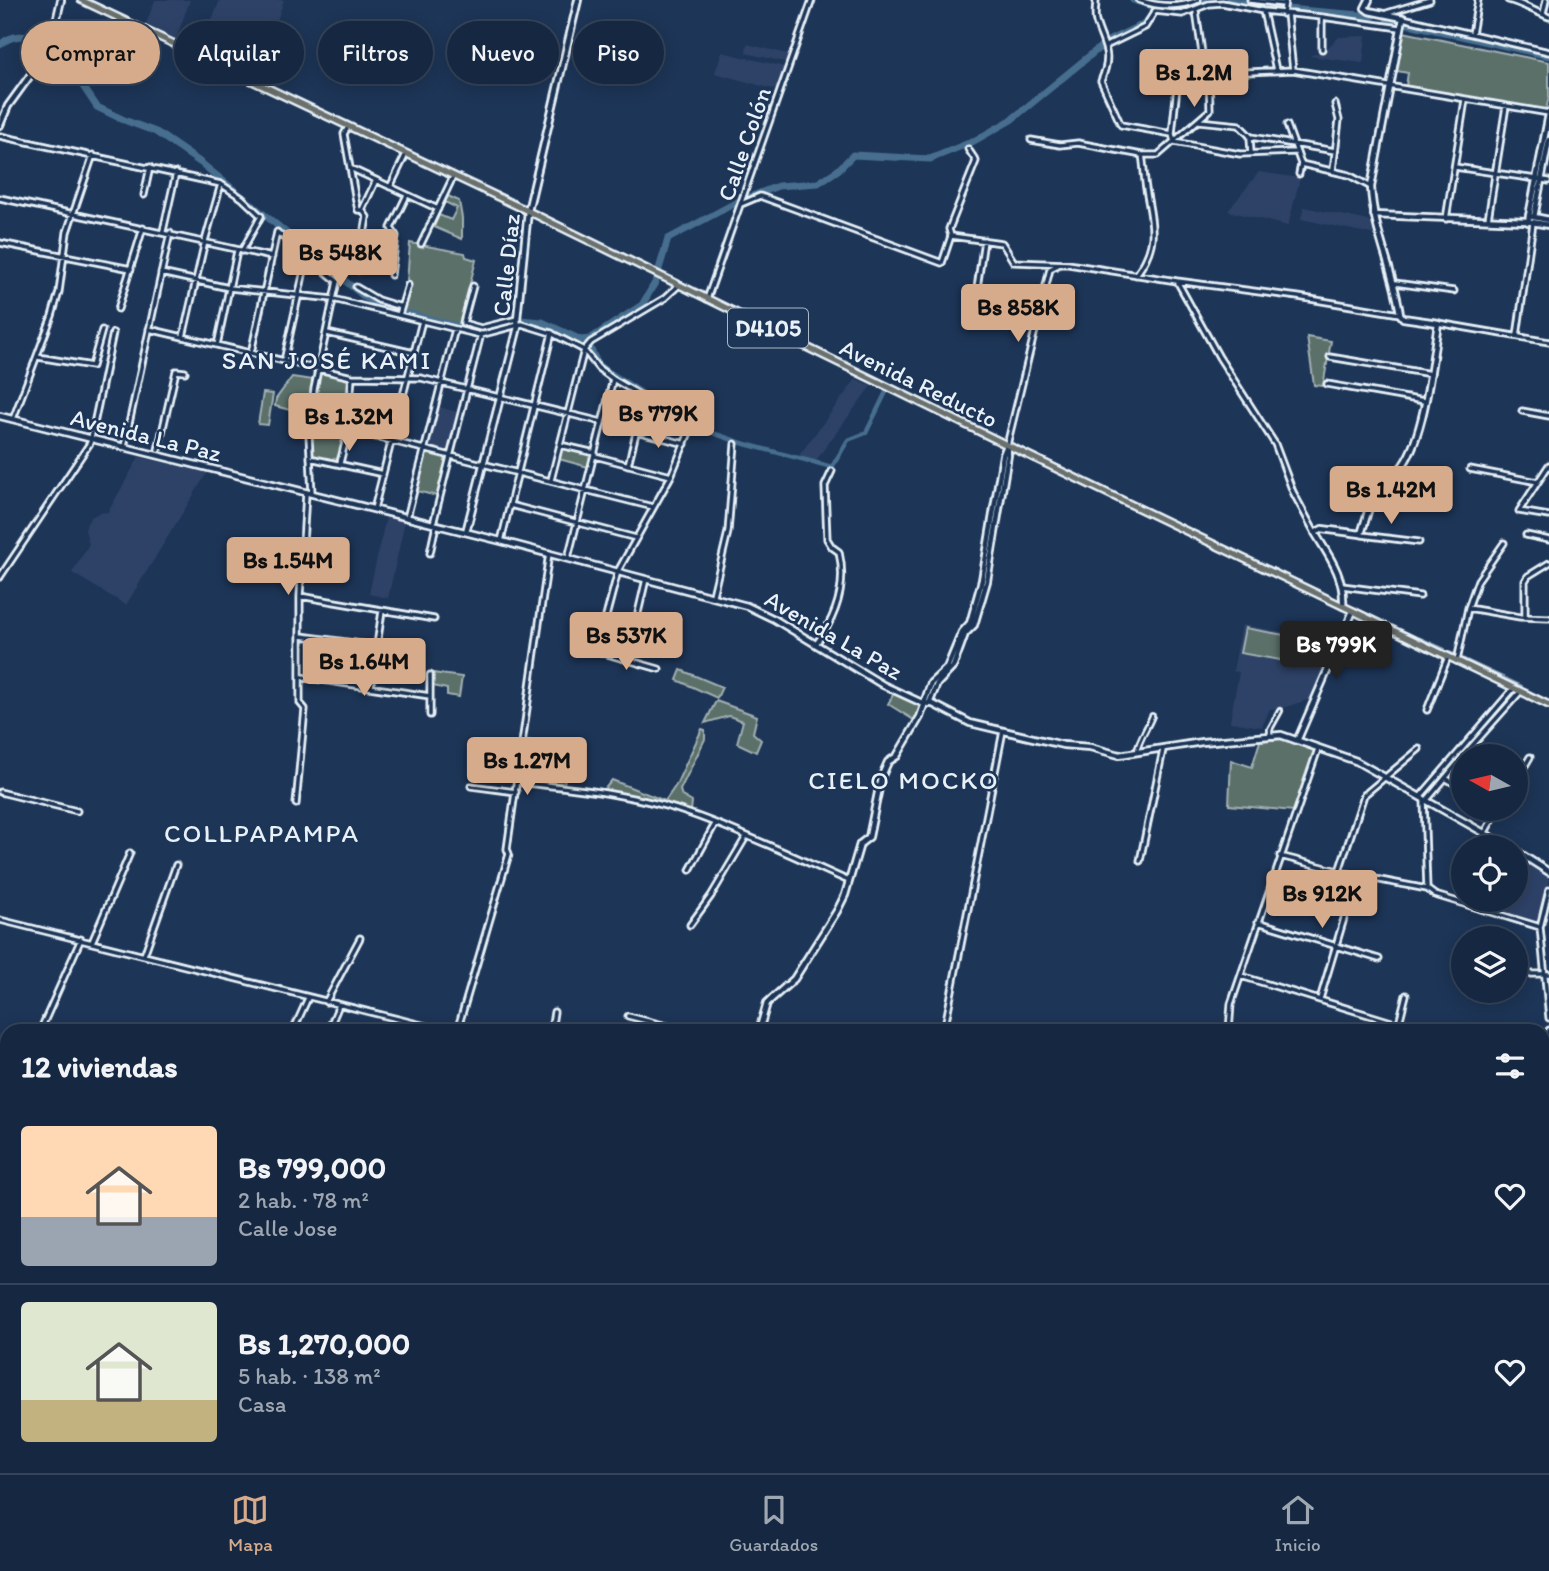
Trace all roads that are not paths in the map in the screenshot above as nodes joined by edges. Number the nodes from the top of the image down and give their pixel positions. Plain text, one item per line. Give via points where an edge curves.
1 (61, 0) edge
2 (81, 0) edge
3 (578, 0) edge
4 (812, 0) edge
5 (1096, 0) edge
6 (1139, 0) edge
7 (1198, 0) edge
8 (1250, 0) edge
9 (1430, 0) edge
10 (1478, 0) edge
11 (1508, 0) edge
12 (1546, 0) edge
13 (1367, 2) edge
14 (1284, 3) edge
15 (1196, 10) junction
16 (1263, 11) junction
17 (1285, 14) junction
18 (1383, 14) junction
19 (1543, 14) junction
20 (1322, 16) junction
21 (1549, 17) edge
22 (1403, 18) junction
23 (1380, 23) junction
24 (1400, 28) junction
25 (1472, 34) junction
26 (1107, 46) junction
27 (1322, 48) dead end
28 (1549, 52) edge
29 (1276, 70) junction
30 (1293, 70) junction
31 (1207, 74) junction
32 (1390, 86) junction
33 (1465, 99) junction
34 (1335, 104) dead end
35 (1506, 106) junction
36 (1549, 114) edge
37 (1199, 121) junction
38 (0, 125) edge
39 (1287, 125) dead end
40 (348, 127) junction
41 (1172, 134) junction
42 (1249, 135) junction
43 (0, 136) edge
44 (1031, 140) dead end
45 (1174, 142) junction
46 (1549, 142) edge
47 (1294, 146) junction
48 (968, 149) dead end
49 (1335, 151) junction
50 (1295, 152) junction
51 (406, 154) junction
52 (1251, 154) junction
53 (93, 155) junction
54 (1142, 155) junction
55 (1301, 164) junction
56 (150, 167) junction
57 (1455, 167) junction
58 (350, 168) junction
59 (1333, 170) junction
60 (176, 173) junction
61 (1495, 173) junction
62 (1299, 174) dead end
63 (453, 177) junction
64 (1538, 179) junction
65 (376, 180) junction
66 (1549, 181) edge
67 (221, 184) junction
68 (390, 187) junction
69 (1371, 187) junction
70 (144, 195) dead end
71 (407, 195) junction
72 (0, 198) edge
73 (741, 204) junction
74 (438, 209) junction
75 (362, 210) junction
76 (528, 211) junction
77 (72, 212) junction
78 (1374, 215) junction
79 (1446, 219) junction
80 (1488, 219) junction
81 (1531, 219) junction
82 (1549, 219) edge
83 (1549, 225) edge
84 (143, 227) junction
85 (163, 231) junction
86 (170, 233) junction
87 (951, 236) junction
88 (984, 240) junction
89 (205, 241) junction
90 (0, 243) edge
91 (421, 244) dead end
92 (240, 251) junction
93 (64, 256) junction
94 (272, 257) junction
95 (307, 257) junction
96 (1059, 264) junction
97 (131, 269) junction
98 (358, 270) dead end
99 (161, 274) junction
100 (391, 275) dead end
101 (1136, 275) junction
102 (196, 282) junction
103 (1177, 282) junction
104 (1395, 283) junction
105 (408, 285) dead end
106 (473, 286) dead end
107 (678, 286) junction
108 (356, 287) dead end
109 (229, 288) junction
110 (1454, 291) dead end
111 (264, 293) junction
112 (298, 296) junction
113 (332, 299) junction
114 (707, 299) junction
115 (401, 307) junction
116 (118, 309) dead end
117 (1400, 314) junction
118 (399, 316) junction
119 (973, 316) dead end
120 (422, 321) junction
121 (517, 321) junction
122 (1438, 323) junction
123 (149, 329) junction
124 (455, 329) junction
125 (102, 330) dead end
126 (113, 333) dead end
127 (326, 333) junction
128 (552, 333) junction
129 (481, 334) junction
130 (1517, 336) junction
131 (183, 337) junction
132 (1549, 342) edge
133 (217, 345) junction
134 (584, 350) junction
135 (251, 353) junction
136 (414, 353) junction
137 (38, 357) junction
138 (1330, 357) dead end
139 (284, 361) junction
140 (318, 368) junction
141 (185, 372) dead end
142 (1431, 374) junction
143 (352, 377) junction
144 (408, 377) junction
145 (613, 379) junction
146 (442, 382) junction
147 (1327, 384) dead end
148 (467, 388) junction
149 (501, 396) junction
150 (645, 397) junction
151 (348, 400) junction
152 (1424, 401) junction
153 (535, 405) junction
154 (1521, 411) dead end
155 (399, 412) junction
156 (568, 413) junction
157 (0, 416) edge
158 (1549, 416) edge
159 (13, 419) junction
160 (603, 422) junction
161 (348, 430) junction
162 (636, 431) junction
163 (90, 439) junction
164 (392, 441) junction
165 (560, 444) junction
166 (686, 444) junction
167 (735, 444) dead end
168 (1007, 446) junction
169 (124, 447) junction
170 (158, 450) dead end
171 (425, 450) junction
172 (595, 454) junction
173 (450, 457) junction
174 (310, 458) junction
175 (340, 463) junction
176 (484, 464) junction
177 (628, 465) junction
178 (1549, 465) edge
179 (1471, 469) dead end
180 (832, 471) dead end
181 (518, 472) junction
182 (383, 474) junction
183 (671, 476) junction
184 (551, 480) junction
185 (1538, 482) junction
186 (586, 489) junction
187 (309, 494) junction
188 (510, 505) junction
189 (653, 508) junction
190 (374, 509) junction
191 (1549, 516) edge
192 (407, 518) junction
193 (577, 523) junction
194 (434, 524) junction
195 (466, 533) junction
196 (1315, 533) junction
197 (1361, 534) junction
198 (1526, 535) dead end
199 (636, 538) junction
200 (1549, 540) edge
201 (501, 541) junction
202 (1419, 542) dead end
203 (1504, 543) dead end
204 (430, 553) dead end
205 (549, 553) junction
206 (568, 558) junction
207 (1549, 563) edge
208 (618, 571) junction
209 (0, 577) edge
210 (646, 579) junction
211 (1342, 586) junction
212 (713, 595) junction
213 (300, 596) junction
214 (1420, 596) dead end
215 (1343, 606) junction
216 (1468, 608) junction
217 (382, 611) junction
218 (1353, 611) junction
219 (1525, 616) junction
220 (1549, 618) edge
221 (434, 619) dead end
222 (301, 636) junction
223 (816, 645) junction
224 (377, 646) junction
225 (1448, 657) junction
226 (627, 660) junction
227 (1457, 661) junction
228 (659, 669) dead end
229 (430, 675) dead end
230 (301, 677) junction
231 (371, 687) junction
232 (1517, 690) junction
233 (430, 696) junction
234 (926, 703) junction
235 (1549, 705) edge
236 (1427, 709) dead end
237 (1280, 711) dead end
238 (430, 715) dead end
239 (1152, 716) dead end
240 (1003, 732) junction
241 (1270, 736) junction
242 (1297, 741) junction
243 (1472, 744) edge
244 (1318, 749) junction
245 (1419, 749) dead end
246 (1163, 750) junction
247 (1138, 754) junction
248 (1530, 757) dead end
249 (1528, 761) edge
250 (1451, 769) edge
251 (1451, 770) edge
252 (1384, 777) junction
253 (1445, 778) junction
254 (1451, 781) edge
255 (517, 782) junction
256 (471, 786) dead end
257 (0, 792) edge
258 (516, 792) junction
259 (1424, 799) junction
260 (296, 804) dead end
261 (77, 811) dead end
262 (1492, 821) edge
263 (715, 824) junction
264 (1484, 834) joint
265 (746, 837) junction
266 (130, 853) dead end
267 (1280, 856) junction
268 (1528, 859) edge
269 (1140, 861) dead end
270 (176, 865) dead end
271 (690, 870) dead end
272 (1339, 871) junction
273 (1549, 872) edge
274 (1354, 875) junction
275 (849, 881) junction
276 (1427, 889) junction
277 (1549, 890) edge
278 (0, 920) edge
279 (1258, 922) junction
280 (690, 925) dead end
281 (1539, 927) junction
282 (360, 938) dead end
283 (81, 939) junction
284 (92, 942) junction
285 (1336, 947) junction
286 (144, 955) junction
287 (1379, 959) dead end
288 (1528, 974) edge
289 (1547, 974) edge
290 (1241, 976) junction
291 (1406, 995) dead end
292 (308, 998) junction
293 (1320, 999) junction
294 (326, 1002) junction
295 (339, 1005) junction
296 (554, 1012) dead end
297 (628, 1016) dead end
298 (1549, 1018) edge
299 (1399, 1023) joint
300 (43, 1024) edge
301 (296, 1024) edge
302 (331, 1024) edge
303 (417, 1024) edge
304 (459, 1024) edge
305 (552, 1024) edge
306 (659, 1024) edge
307 (761, 1024) edge
308 (945, 1024) edge
309 (1230, 1024) edge

1 - 38 main road via 50,48 8,106
2 - 40 main road, Avenida Reducto / D4105
3 - 76 main road, Calle Díaz
4 - 73 street, Calle Colón
5 - 26 street via 1095,19
6 - 7 street via 1170,6
8 - 14 street
9 - 18 street
10 - 25 street
11 - 19 street
12 - 19 street
13 - 18 main road via 1369,11
14 - 17 street
15 - 16 street via 1222,3
15 - 26 street via 1155,11 1145,27
15 - 31 street
16 - 17 street
16 - 29 street
17 - 20 street
17 - 30 street
18 - 22 main road
18 - 23 street
19 - 21 street
20 - 23 street
20 - 27 street
22 - 24 main road
22 - 25 street
23 - 24 street
24 - 32 main road
25 - 28 street
26 - 41 street via 1101,81 1121,125
29 - 30 street
29 - 31 street
30 - 32 street
31 - 37 street via 1210,110
31 - 41 street via 1177,87
32 - 33 street
32 - 69 main road
33 - 35 street
33 - 57 street
34 - 49 street via 1339,120
35 - 36 street
35 - 61 street
36 - 64 main road
37 - 42 street via 1239,125
37 - 45 street
39 - 47 street
40 - 51 main road, Avenida Reducto / D4105
40 - 58 street via 344,134
41 - 45 street
42 - 47 street
42 - 52 street
43 - 53 street
44 - 54 street
45 - 52 street
45 - 54 street via 1158,155
46 - 64 main road
47 - 49 street
47 - 50 street
48 - 87 street via 976,161 949,229
49 - 59 street
50 - 52 street
50 - 55 street
51 - 63 main road, Avenida Reducto / D4105
51 - 68 street
53 - 56 street
53 - 77 street
54 - 101 street via 1153,219 1149,255
55 - 59 street
55 - 62 street
56 - 60 street
56 - 70 street
57 - 61 street
57 - 79 street
58 - 65 street
58 - 75 street via 358,210
59 - 69 street
60 - 67 street
60 - 85 street
61 - 64 street
61 - 80 street
63 - 74 street
63 - 76 main road, Avenida Reducto / D4105
64 - 66 street
64 - 81 main road
65 - 68 street
65 - 75 street
67 - 89 street
67 - 92 street via 261,216
68 - 71 street
69 - 78 main road
71 - 74 street
71 - 100 street via 391,228 396,236
72 - 77 street
73 - 87 street via 760,196 942,263
73 - 114 street, Calle Colón
74 - 91 street
75 - 98 street via 367,217
76 - 107 main road, Avenida Reducto / D4105
76 - 121 main road, Calle Díaz
77 - 84 street
77 - 93 street
78 - 79 main road
78 - 104 main road
79 - 80 main road
80 - 81 main road
81 - 82 main road
81 - 83 main road
81 - 130 street
84 - 85 street
84 - 97 street
85 - 86 street
86 - 89 street
86 - 99 street
87 - 88 street
88 - 96 street via 1002,243 1014,262
88 - 119 street
89 - 92 street
89 - 102 street
90 - 93 street
92 - 94 street
92 - 109 street
93 - 97 street
93 - 137 street via 59,292
94 - 95 street via 277,232
94 - 111 street
95 - 112 street
95 - 113 street via 337,281
96 - 101 street
96 - 168 street via 1050,269
97 - 116 street
99 - 102 street
99 - 123 street
101 - 103 street
102 - 109 street
102 - 131 street
103 - 117 street
103 - 196 street via 1275,444
104 - 110 street
104 - 117 main road
105 - 115 street
106 - 121 street via 463,323 481,328
107 - 114 main road, Avenida Reducto / D4105
107 - 134 street
108 - 115 street
109 - 111 street
109 - 133 street
111 - 112 street
111 - 135 street
112 - 113 street
112 - 139 street
113 - 118 street
113 - 127 street
114 - 168 main road, Avenida Reducto / D4105
115 - 118 street
117 - 122 main road
118 - 120 street
120 - 124 street
120 - 136 street
121 - 128 street
121 - 129 street
121 - 149 main road, Calle Díaz
122 - 130 street
122 - 142 main road
123 - 131 street
123 - 169 street
124 - 129 street
124 - 146 street
125 - 137 street via 92,366
126 - 163 street
127 - 136 street
127 - 140 street
128 - 134 street
128 - 153 street
129 - 148 street
130 - 132 street
131 - 133 street
133 - 135 street
134 - 145 street
134 - 156 street
135 - 139 street
136 - 144 street
137 - 159 street
138 - 142 street
139 - 140 street
140 - 143 street
140 - 174 street
141 - 170 street via 176,371
142 - 152 main road
143 - 144 street
143 - 151 street
144 - 146 street
144 - 155 street
145 - 150 street
145 - 160 street
146 - 148 street
146 - 171 street
147 - 152 street
148 - 149 street
148 - 173 street
149 - 153 street
149 - 176 main road, Calle Díaz
150 - 162 street
150 - 166 street via 690,425
151 - 155 street
151 - 161 street
152 - 197 main road via 1410,454 1394,477 1375,489
153 - 156 street
153 - 181 street
154 - 158 street
155 - 164 street
156 - 160 street
156 - 165 street
157 - 159 main road, Avenida La Paz
159 - 163 main road, Avenida La Paz
160 - 172 street
161 - 164 street
161 - 175 street
162 - 166 street
162 - 177 street
163 - 169 main road, Avenida La Paz
163 - 209 street
164 - 171 street
164 - 182 street
165 - 172 street
165 - 184 street
166 - 183 street
167 - 212 street via 728,532
168 - 215 main road, Avenida Reducto / D4105
168 - 234 main road via 974,625 947,668 931,683
169 - 187 main road, Avenida La Paz
171 - 173 street
171 - 192 street
172 - 177 street
172 - 186 street
173 - 176 street
173 - 194 street
174 - 175 street
174 - 187 street
175 - 182 street
176 - 181 street
176 - 195 main road, Calle Díaz
177 - 183 street
178 - 185 street
179 - 185 street
180 - 223 street via 825,486 827,539 839,552 843,575 835,611
181 - 184 street
181 - 188 street
182 - 190 street
183 - 189 street
184 - 186 street
185 - 191 street via 1519,511
186 - 189 street
186 - 193 street
187 - 190 main road, Avenida La Paz
187 - 213 street
188 - 193 street
188 - 201 street
189 - 199 street
190 - 192 main road, Avenida La Paz
192 - 194 main road, Avenida La Paz
193 - 199 street
193 - 206 street
194 - 195 main road, Avenida La Paz
194 - 204 street
195 - 201 main road, Avenida La Paz
196 - 197 main road via 1322,529
196 - 211 main road
197 - 202 street
198 - 200 street
199 - 208 street
201 - 205 main road, Avenida La Paz
203 - 216 street via 1478,580
205 - 206 main road, Avenida La Paz
205 - 255 street
206 - 208 main road, Avenida La Paz
207 - 219 street via 1525,581
208 - 210 main road, Avenida La Paz
208 - 226 street via 598,647 600,652
210 - 212 main road, Avenida La Paz
210 - 226 street
211 - 214 street
211 - 215 main road
212 - 223 main road, Avenida La Paz via 747,606
213 - 217 street
213 - 222 street
215 - 218 main road, Avenida Reducto / D4105
216 - 219 street
216 - 227 street
217 - 221 street
217 - 224 street
218 - 225 main road, Avenida Reducto / D4105
218 - 242 main road
219 - 220 street
222 - 224 street
222 - 230 street
223 - 234 main road, Avenida La Paz via 883,685
224 - 231 street
225 - 227 main road, Avenida Reducto / D4105
225 - 236 street
226 - 228 street
227 - 232 main road, Avenida Reducto / D4105
229 - 233 street
230 - 231 street
230 - 260 street via 300,703 305,709
231 - 233 street
232 - 235 main road, D4105
232 - 243 street
233 - 238 street
234 - 240 main road, Avenida La Paz
234 - 275 main road via 897,756 884,770 869,837 860,844
237 - 241 street
239 - 247 street via 1137,746
240 - 247 main road, Avenida La Paz via 1063,746
240 - 308 street
241 - 242 main road, Avenida La Paz
241 - 246 main road, Avenida La Paz
242 - 244 main road, Avenida La Paz
244 - 252 main road, Avenida La Paz via 1356,761
244 - 267 street
245 - 252 street
246 - 247 main road, Avenida La Paz
246 - 269 street
248 - 249 street
250 - 259 street
251 - 253 street
252 - 259 main road, Avenida La Paz
252 - 272 street via 1364,795
253 - 254 street
253 - 259 street
255 - 258 street
255 - 263 street via 648,802
256 - 258 street
257 - 261 street
258 - 304 street via 509,854
259 - 264 main road, Avenida La Paz
259 - 276 street
262 - 264 street
263 - 265 street
263 - 271 street
265 - 275 street
265 - 280 street
266 - 284 street
267 - 272 street
267 - 279 street
268 - 273 main road
270 - 286 street
272 - 274 street
274 - 276 street
274 - 285 street
275 - 307 main road via 837,911 794,979 767,1003
276 - 281 street
277 - 281 street
278 - 283 street
279 - 285 street
279 - 290 street
281 - 289 street
282 - 294 street
283 - 284 street
283 - 300 street
284 - 286 street
285 - 287 street
285 - 293 street
286 - 292 street
288 - 289 street
289 - 298 street
290 - 293 street
290 - 309 street
291 - 299 street
292 - 294 street
292 - 301 street
293 - 299 street
294 - 295 street
295 - 302 street
295 - 303 street
296 - 305 street
297 - 306 street

